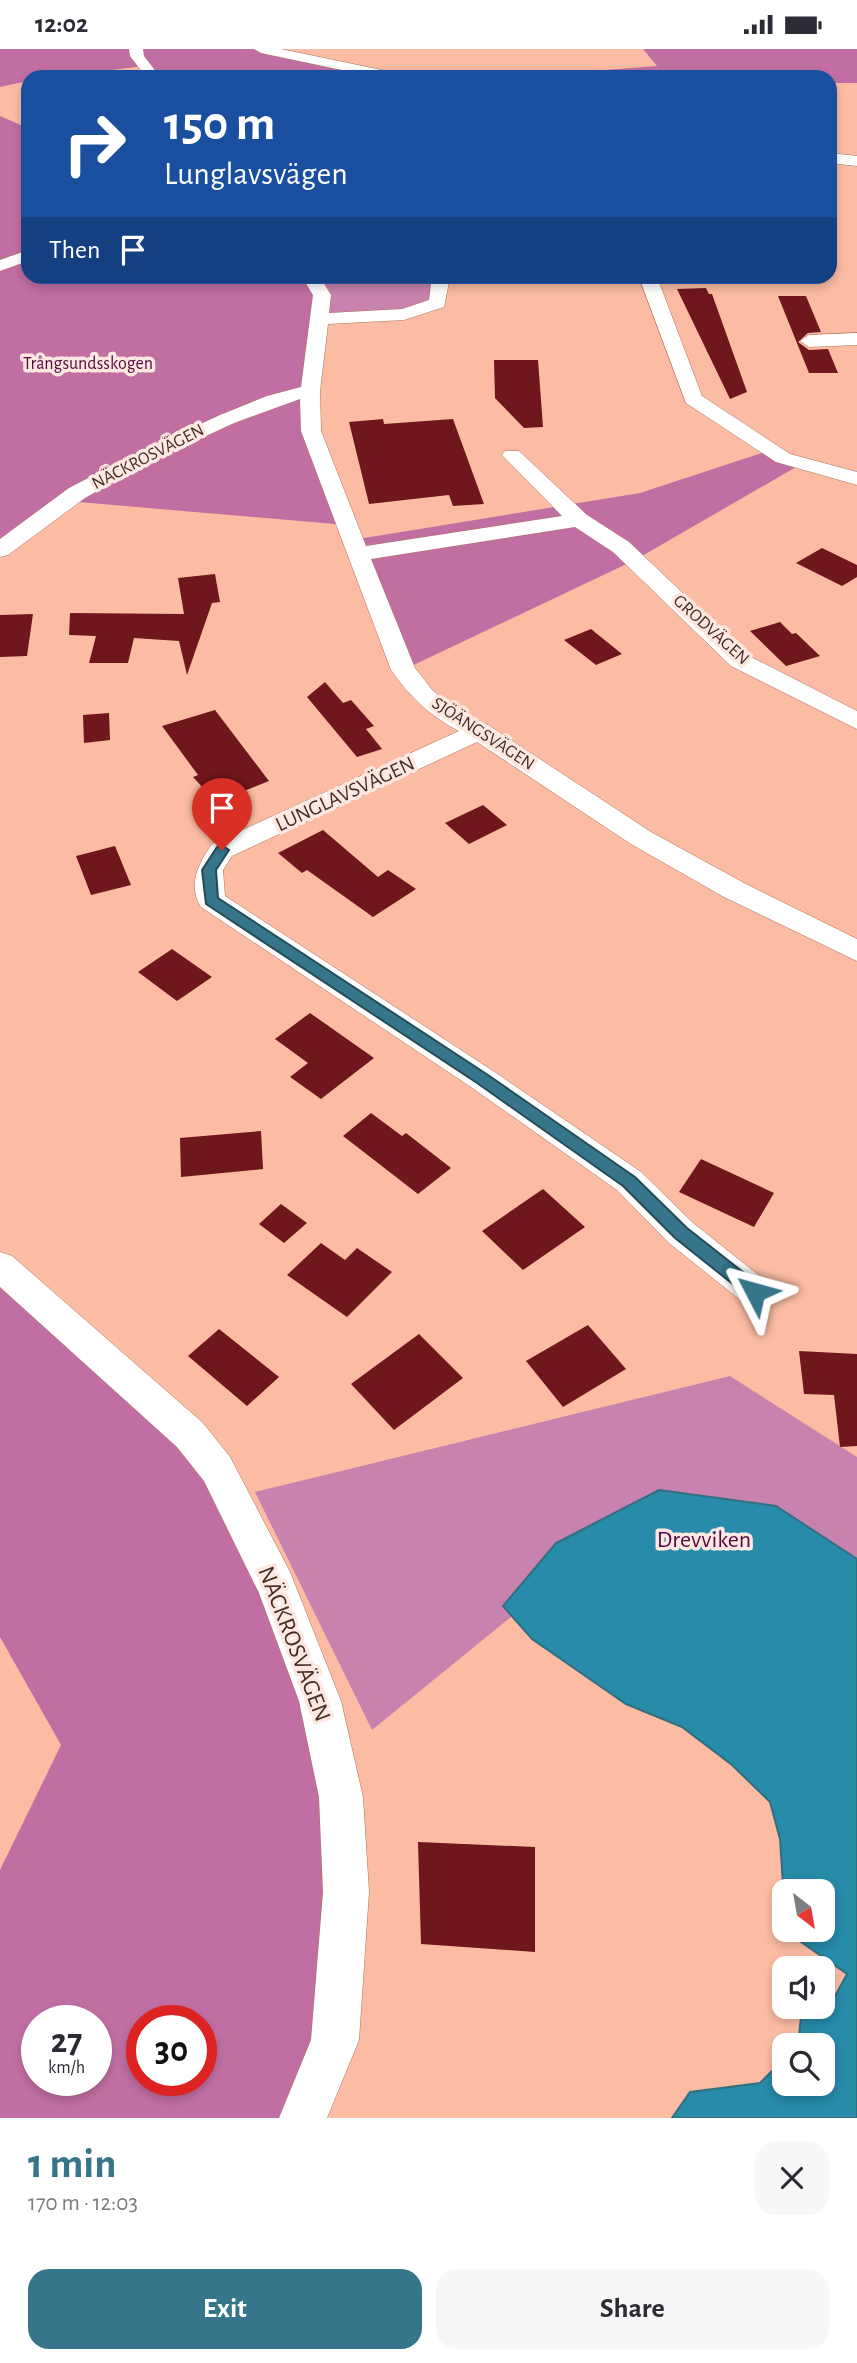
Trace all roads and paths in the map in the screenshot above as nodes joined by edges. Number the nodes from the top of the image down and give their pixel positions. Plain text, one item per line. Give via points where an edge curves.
1 (136, 49) edge
2 (261, 49) edge
3 (148, 70) edge
4 (362, 70) edge
5 (837, 159) edge
6 (857, 161) edge
7 (21, 258) edge
8 (0, 265) edge
9 (315, 284) edge
10 (440, 284) edge
11 (651, 284) edge
12 (320, 319) junction
13 (857, 339) edge
14 (809, 341) dead end
15 (310, 391) junction
16 (512, 456) dead end
17 (857, 479) edge
18 (579, 520) junction
19 (0, 550) edge
20 (357, 554) junction
21 (857, 721) edge
22 (479, 731) junction
23 (857, 951) edge
24 (0, 1266) edge
25 (755, 1292) dead end
26 (303, 2118) edge

1 - 3 street
2 - 4 street
5 - 6 street
7 - 8 street
9 - 12 street, SJÖÄNGSVÄGEN via 322,295
10 - 12 street via 438,303 404,314
11 - 17 street via 693,399 783,458
12 - 15 street, SJÖÄNGSVÄGEN
13 - 14 street
15 - 19 street, NÄCKROSVÄGEN via 227,419 132,463 77,493
15 - 20 street, SJÖÄNGSVÄGEN via 311,431
16 - 18 street, GRODVÄGEN
18 - 20 street
18 - 21 street, GRODVÄGEN via 621,547 740,661
20 - 22 street, SJÖÄNGSVÄGEN via 403,670 424,696
22 - 23 street, SJÖÄNGSVÄGEN via 641,838
22 - 25 street, LUNGLAVSVÄGEN via 222,850 209,870 211,900 629,1181 681,1233
24 - 26 street, NÄCKROSVÄGEN via 190,1435 217,1469 276,1586 320,1701 341,1797 346,1892 335,2040

